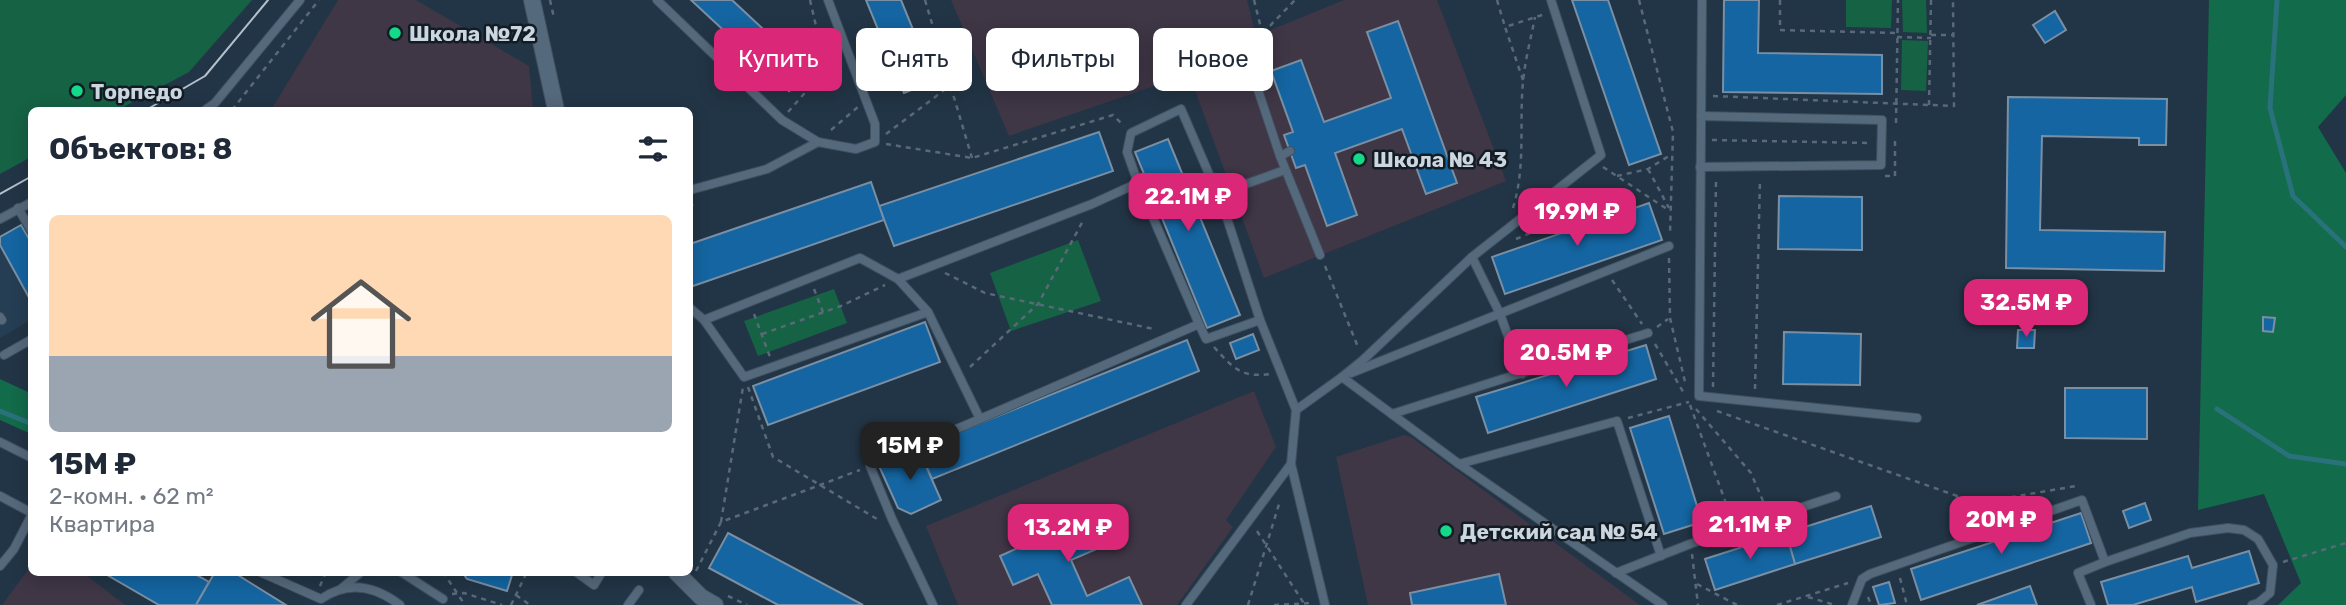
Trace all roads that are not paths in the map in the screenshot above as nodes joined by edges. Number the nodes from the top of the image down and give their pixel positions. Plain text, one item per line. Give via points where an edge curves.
1 (300, 0) edge
2 (532, 0) edge
3 (657, 0) edge
4 (828, 0) edge
5 (1551, 0) edge
6 (1703, 0) edge
7 (1258, 91) edge
8 (209, 107) edge
9 (555, 107) edge
10 (1701, 116) junction
11 (818, 142) junction
12 (1290, 151) dead end
13 (1280, 156) junction
14 (1700, 167) junction
15 (1285, 170) junction
16 (1138, 183) junction
17 (693, 189) edge
18 (1218, 194) junction
19 (1541, 202) junction
20 (28, 204) edge
21 (18, 208) junction
22 (0, 219) edge
23 (28, 225) edge
24 (1562, 225) dead end
25 (1669, 246) road end
26 (1320, 255) road end
27 (1472, 257) junction
28 (898, 279) junction
29 (693, 311) edge
30 (928, 312) junction
31 (1500, 314) junction
32 (704, 320) junction
33 (1260, 320) junction
34 (1199, 324) junction
35 (1648, 334) dead end
36 (28, 341) edge
37 (4, 355) dead end
38 (1522, 373) junction
39 (1342, 377) junction
40 (1296, 410) junction
41 (1391, 414) junction
42 (1917, 418) dead end
43 (980, 419) junction
44 (0, 443) edge
45 (28, 456) edge
46 (1291, 464) junction
47 (1459, 464) junction
48 (0, 496) edge
49 (1836, 496) dead end
50 (28, 511) edge
51 (28, 521) edge
52 (1661, 556) junction
53 (2105, 562) junction
54 (0, 566) edge
55 (1616, 573) junction
56 (268, 576) edge
57 (356, 576) edge
58 (407, 576) edge
59 (582, 576) edge
60 (599, 576) edge
61 (680, 576) edge
62 (342, 588) junction
63 (639, 590) dead end
64 (443, 599) road end
65 (322, 602) edge
66 (1325, 604) edge
67 (400, 605) edge
68 (628, 605) edge
69 (715, 605) edge
70 (933, 605) edge
71 (1186, 605) edge
72 (1663, 605) edge
73 (1852, 605) edge
74 (2091, 605) edge
75 (2252, 605) edge

1 - 8 lane
2 - 9 street
3 - 11 lane via 782,120
4 - 11 lane via 874,124 875,142 856,149
5 - 19 lane via 1601,155
6 - 10 lane
7 - 13 lane
10 - 14 lane
10 - 14 lane via 1882,120 1881,165
11 - 17 lane via 767,169
12 - 13 lane
13 - 15 lane
14 - 42 lane via 1699,396
15 - 18 lane
15 - 26 lane
16 - 18 lane via 1127,152 1131,133 1181,109
16 - 28 lane
16 - 34 lane
18 - 33 lane
19 - 24 lane
19 - 27 lane
20 - 21 lane
21 - 22 lane
21 - 23 lane
25 - 31 lane
27 - 31 lane
27 - 39 lane
28 - 30 lane
28 - 32 lane via 860,258
29 - 32 lane
30 - 32 lane via 744,377
30 - 43 lane
31 - 38 lane
31 - 39 lane
33 - 34 lane via 1206,339
33 - 40 lane
34 - 43 lane
35 - 38 lane
36 - 37 lane
38 - 41 lane
39 - 40 lane
39 - 41 lane
40 - 46 lane
41 - 47 lane
43 - 70 lane via 870,466
44 - 45 lane
46 - 66 lane
46 - 71 lane
47 - 52 lane via 1617,421
47 - 55 lane
48 - 50 lane
49 - 52 lane
51 - 54 lane
52 - 55 lane
53 - 73 lane via 2082,500 1862,579
53 - 74 lane via 2078,573
53 - 75 lane via 2190,533 2244,530 2258,540 2273,565 2270,593
55 - 72 lane
56 - 65 lane
57 - 62 lane
58 - 64 lane
59 - 60 lane via 594,584
61 - 69 street
62 - 65 lane
62 - 67 lane via 371,589
63 - 68 lane

